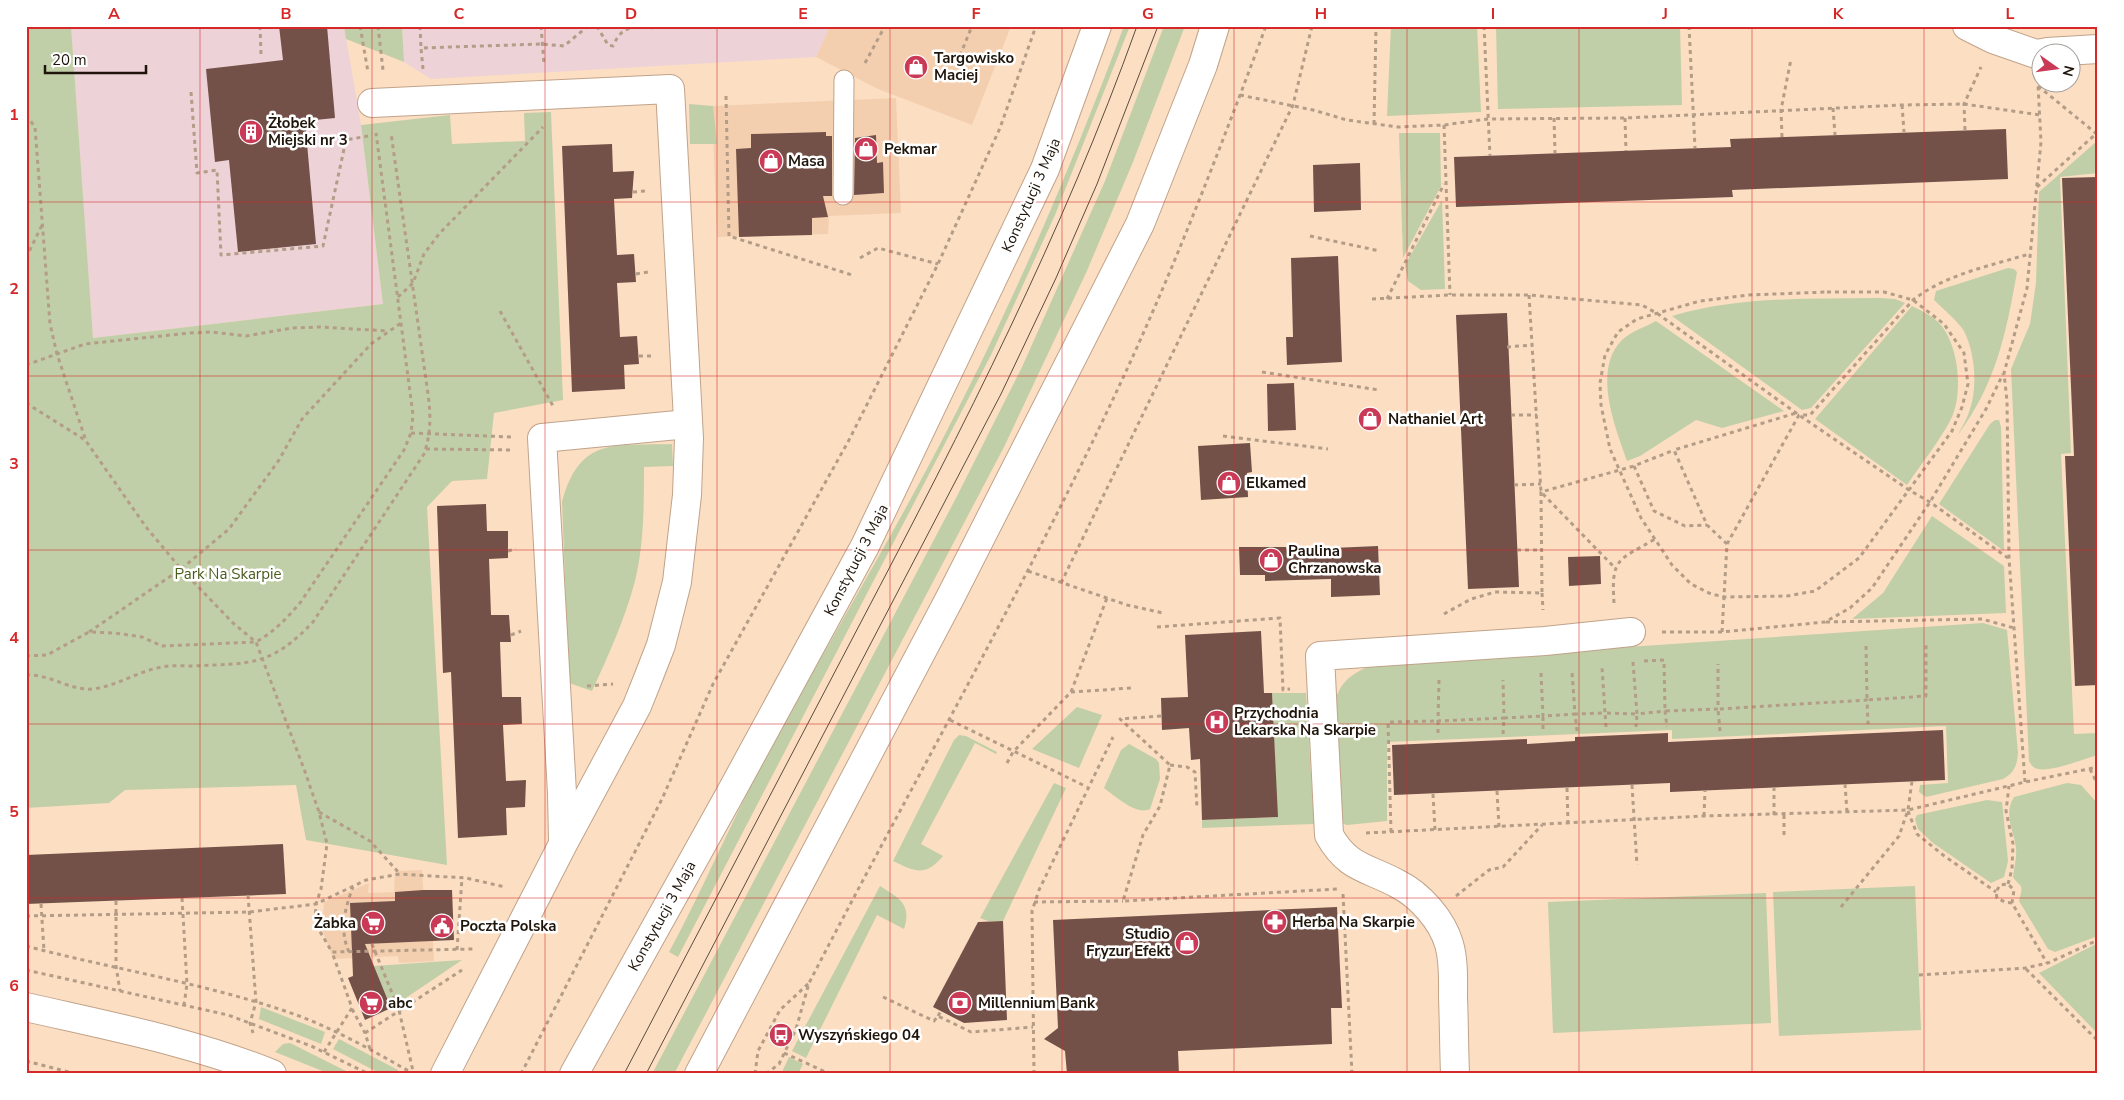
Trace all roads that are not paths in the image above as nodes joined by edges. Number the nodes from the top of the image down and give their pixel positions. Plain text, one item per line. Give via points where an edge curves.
1 (1097, 26) edge
2 (1215, 26) edge
3 (1967, 26) edge
4 (2098, 49) edge
5 (2032, 50) edge
6 (2082, 50) edge
7 (844, 80) dead end
8 (380, 102) road end
9 (843, 195) dead end
10 (688, 424) junction
11 (1623, 633) road end
12 (562, 844) junction
13 (26, 1007) edge
14 (272, 1074) edge
15 (445, 1074) edge
16 (574, 1074) edge
17 (699, 1074) edge
18 (1455, 1074) edge

1 - 16 street, Konstytucji 3 Maja via 1045,168 865,546
2 - 17 street via 1203,65 1140,224 947,605
3 - 5 street via 1993,39
4 - 6 street
7 - 9 lane
8 - 10 street via 670,89
10 - 12 street via 687,495 677,582 666,628 637,706
10 - 12 street via 551,441
11 - 18 street via 1320,656 1329,835 1350,861 1416,895 1449,943
12 - 15 street
13 - 14 street via 174,1041

